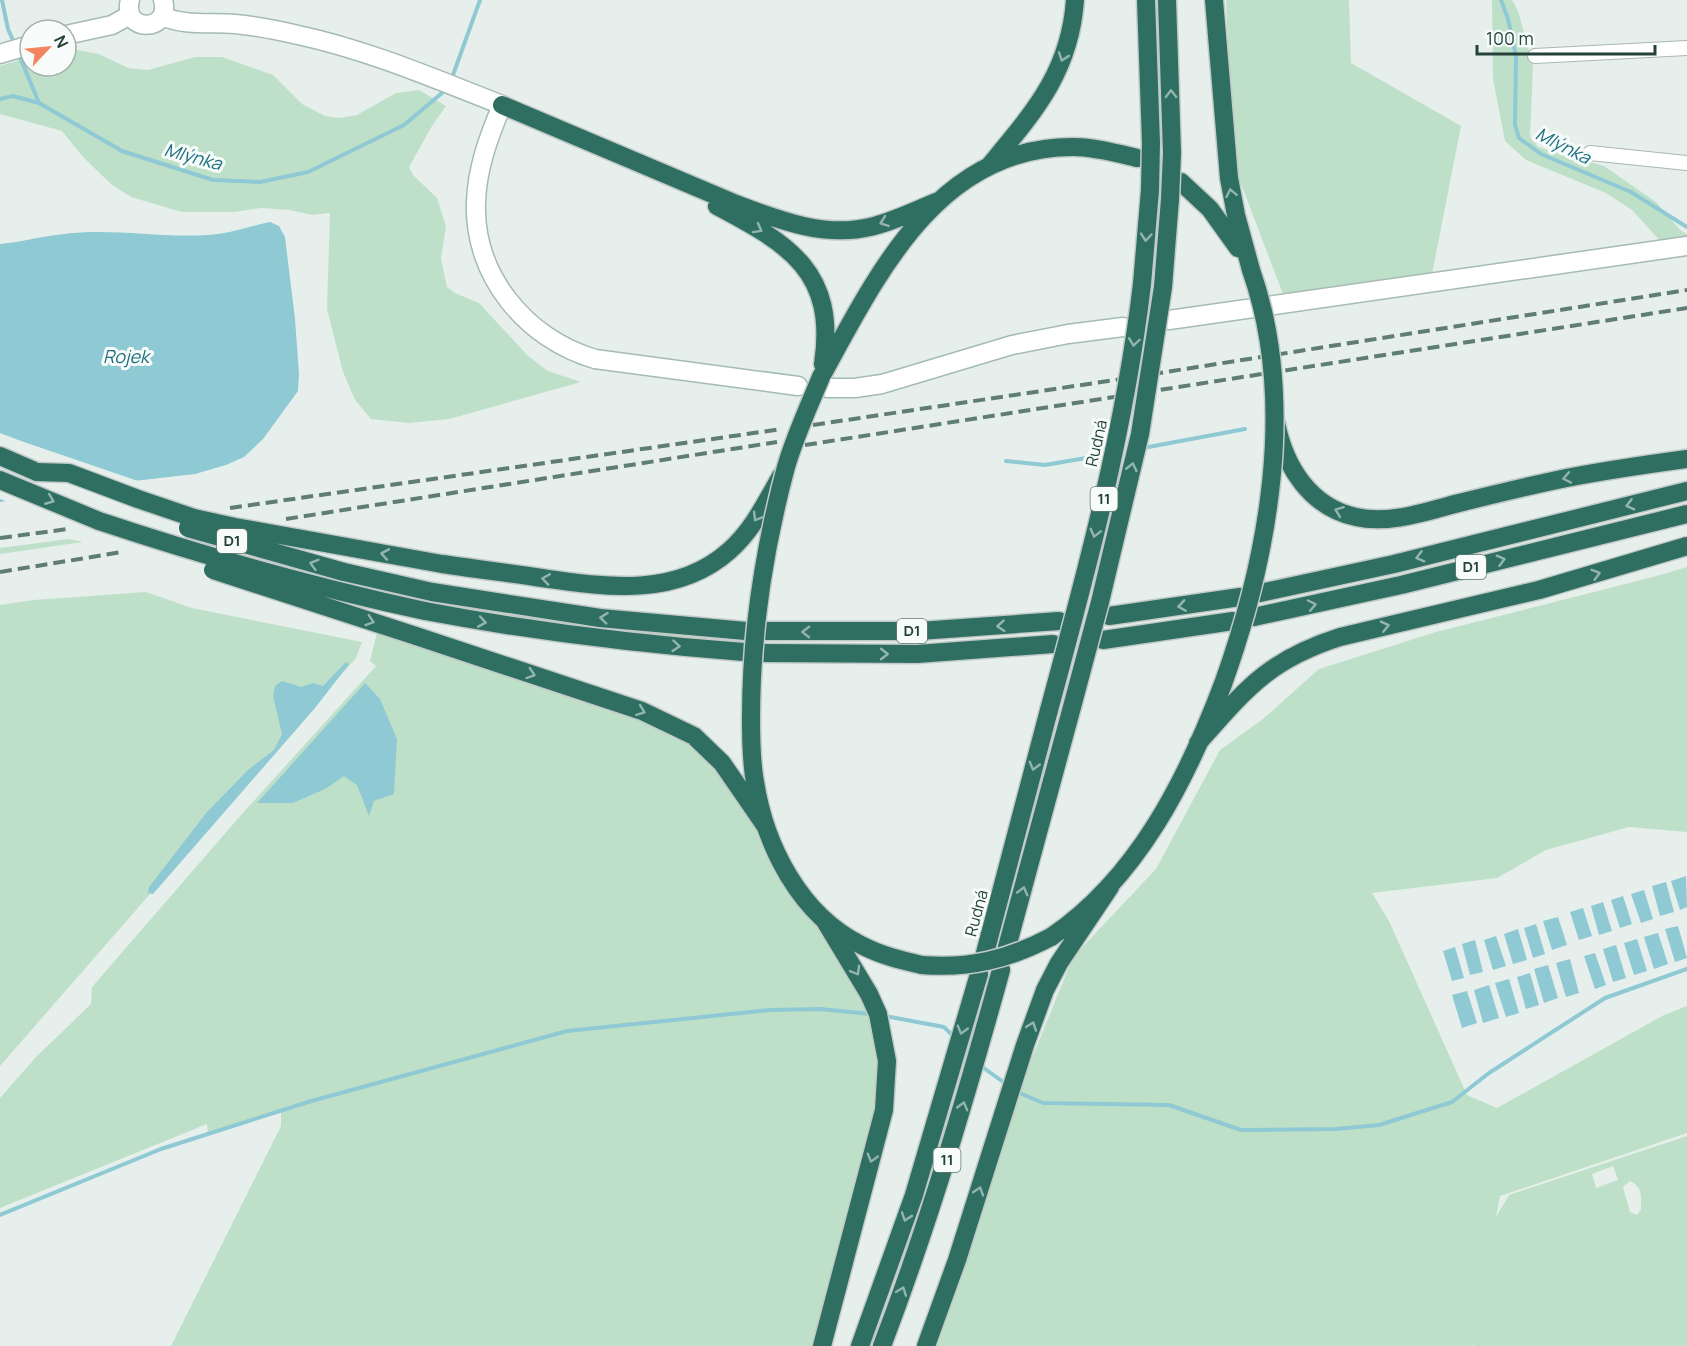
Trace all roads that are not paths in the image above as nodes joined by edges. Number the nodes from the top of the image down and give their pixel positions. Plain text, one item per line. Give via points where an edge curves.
1 (1075, 0) edge
2 (1146, 0) edge
3 (1167, 0) edge
4 (1214, 0) edge
5 (130, 8) edge
6 (163, 8) edge
7 (78, 32) edge
8 (1687, 48) edge
9 (18, 49) edge
10 (0, 54) edge
11 (1535, 56) dead end
12 (502, 105) junction
13 (614, 153) junction
14 (1590, 153) dead end
15 (1137, 158) dead end
16 (1687, 163) edge
17 (989, 166) junction
18 (1181, 182) dead end
19 (939, 201) junction
20 (1687, 246) edge
21 (1251, 270) junction
22 (1169, 320) dead end
23 (1123, 327) dead end
24 (832, 345) junction
25 (824, 382) junction
26 (798, 386) dead end
27 (1274, 409) junction
28 (0, 456) edge
29 (1687, 459) edge
30 (787, 466) junction
31 (37, 472) junction
32 (0, 480) edge
33 (1687, 491) edge
34 (1687, 514) edge
35 (99, 521) junction
36 (1687, 546) edge
37 (1260, 593) dead end
38 (1240, 597) dead end
39 (1109, 616) dead end
40 (1254, 617) dead end
41 (1059, 621) dead end
42 (1233, 621) dead end
43 (746, 630) dead end
44 (765, 631) dead end
45 (1102, 640) dead end
46 (1053, 644) dead end
47 (744, 652) dead end
48 (763, 653) dead end
49 (1198, 744) junction
50 (766, 827) junction
51 (1110, 887) junction
52 (825, 921) junction
53 (1007, 947) dead end
54 (985, 953) dead end
55 (1001, 970) dead end
56 (979, 974) dead end
57 (822, 1346) edge
58 (860, 1346) edge
59 (882, 1346) edge
60 (926, 1346) edge

1 -> 17 highway via 1057,73 1031,115
2 -> 54 highway, Rudná / 11, bridge via 1150,189 1130,375 1078,602
53 -> 3 highway, 11, bridge via 1100,602 1150,378 1170,199
21 -> 4 highway via 1229,178
5 - 6 street via 138,23 146,25 154,23
5 - 7 street via 112,25
6 - 12 street via 181,21 272,29 325,41
8 - 11 street
9 - 10 street
12 - 13 highway
12 - 26 street via 480,169 476,216 478,237 490,270 520,315 539,332 595,360
19 -> 13 highway via 872,227 821,229 769,217
13 -> 24 highway via 771,236 794,255 805,266 820,294
14 - 16 street
15 - 17 highway via 1074,147 1033,152
17 - 19 highway
18 - 21 highway via 1223,224
19 - 24 highway via 890,256
20 - 22 street
21 - 27 highway, bridge via 1271,348
23 - 25 street via 1012,345 882,384 855,388
24 - 25 highway
25 - 30 highway, bridge via 798,432
29 -> 27 highway, bridge via 1616,468 1397,517 1359,518 1318,501 1298,477 1278,433
27 - 49 highway, bridge via 1270,480 1257,567 1240,635
28 - 31 highway, D1
30 -> 31 highway, bridge via 753,524 725,554 681,579 635,587 442,564 235,527 194,518 69,473
30 - 50 highway, bridge via 761,579 753,655 754,780
43 -> 31 highway, D1, bridge via 600,618 432,592 188,528
32 -> 35 highway, D1
33 -> 37 highway, D1
40 -> 34 highway, D1
35 -> 47 highway, D1, bridge via 335,592 425,611 595,639
35 -> 50 highway, bridge via 126,540 642,711 686,732 710,749
49 -> 36 highway via 1240,695 1270,669 1313,645 1539,590
38 -> 39 highway
41 -> 44 highway, D1 via 919,631
42 - 45 highway
48 -> 46 highway, D1 via 917,654
49 - 51 highway via 1164,810
50 - 52 highway via 796,887
51 - 52 highway, bridge via 1052,937 985,963 922,964 878,953
60 -> 51 highway via 1045,990
52 -> 57 highway via 878,1014 887,1060 884,1110
59 -> 55 highway, 11 via 934,1202
56 -> 58 highway, 11 via 914,1194

